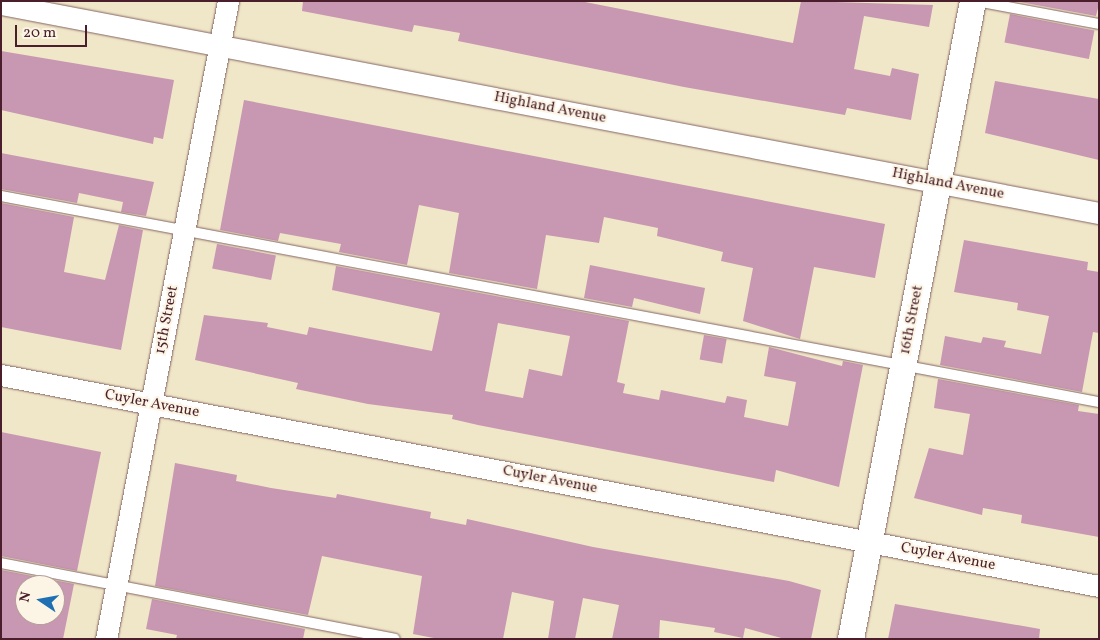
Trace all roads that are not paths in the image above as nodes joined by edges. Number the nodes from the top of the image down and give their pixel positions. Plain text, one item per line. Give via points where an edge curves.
1 (228, 1) edge
2 (975, 1) edge
3 (1, 4) edge
4 (1099, 24) edge
5 (220, 45) junction
6 (938, 182) junction
7 (1, 196) edge
8 (1099, 213) edge
9 (184, 231) junction
10 (903, 365) junction
11 (1, 375) edge
12 (1099, 402) edge
13 (151, 404) junction
14 (869, 542) junction
15 (1, 563) edge
16 (116, 585) junction
17 (1099, 586) edge
18 (106, 639) edge
19 (395, 639) edge
20 (851, 639) edge

1 - 5 street, 15th Street
2 - 4 lane
2 - 6 street, 16th Street
3 - 5 street, Highland Avenue
5 - 6 street, Highland Avenue
5 - 9 street, 15th Street
6 - 8 street, Highland Avenue
6 - 10 street, 16th Street
7 - 9 lane
9 - 10 lane
9 - 13 street, 15th Street
10 - 12 lane
10 - 14 street, 16th Street
11 - 13 street, Cuyler Avenue
13 - 14 street, Cuyler Avenue
13 - 16 street, 15th Street
14 - 17 street, Cuyler Avenue
14 - 20 street, 16th Street
15 - 16 lane
16 - 18 street, 15th Street
16 - 19 lane

